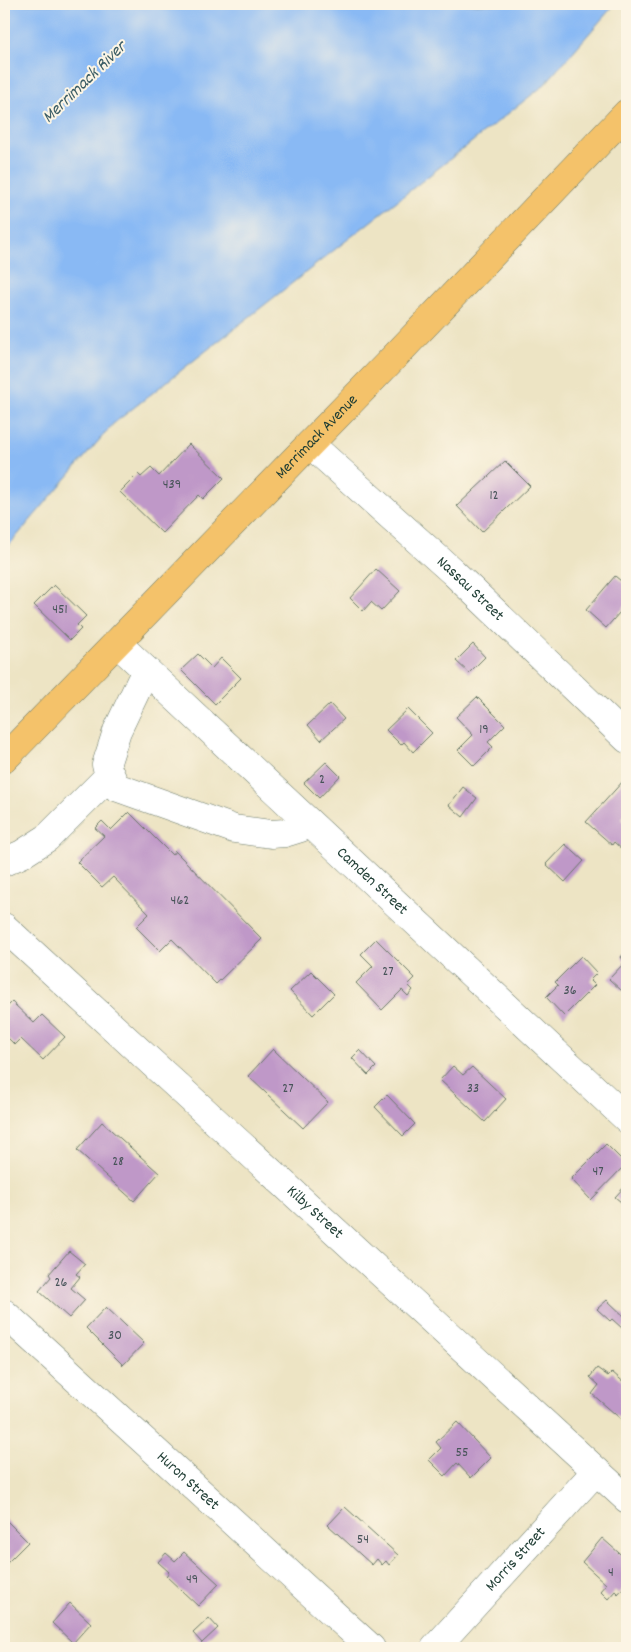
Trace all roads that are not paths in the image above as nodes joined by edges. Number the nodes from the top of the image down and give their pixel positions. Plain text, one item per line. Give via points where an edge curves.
1 (627, 113) edge
2 (310, 444) junction
3 (117, 643) junction
4 (146, 670) junction
5 (627, 739) edge
6 (4, 759) edge
7 (110, 776) junction
8 (307, 821) junction
9 (4, 862) edge
10 (4, 927) edge
11 (627, 1120) edge
12 (4, 1313) edge
13 (596, 1471) junction
14 (627, 1499) edge
15 (371, 1648) edge
16 (435, 1648) edge

1 - 2 main road, Merrimack Avenue
2 - 3 main road, Merrimack Avenue
2 - 5 street, Nassau Street via 453,572
3 - 4 street, Camden Street
3 - 6 main road, Merrimack Avenue
4 - 7 street via 117,731 106,765
4 - 8 street, Camden Street
7 - 8 street via 116,787 130,793 234,829 286,833 301,828
7 - 9 street via 47,838
8 - 11 street, Camden Street
10 - 13 street, Kilby Street
12 - 15 street, Huron Street
13 - 14 street, Kilby Street
13 - 16 street, Morris Street

